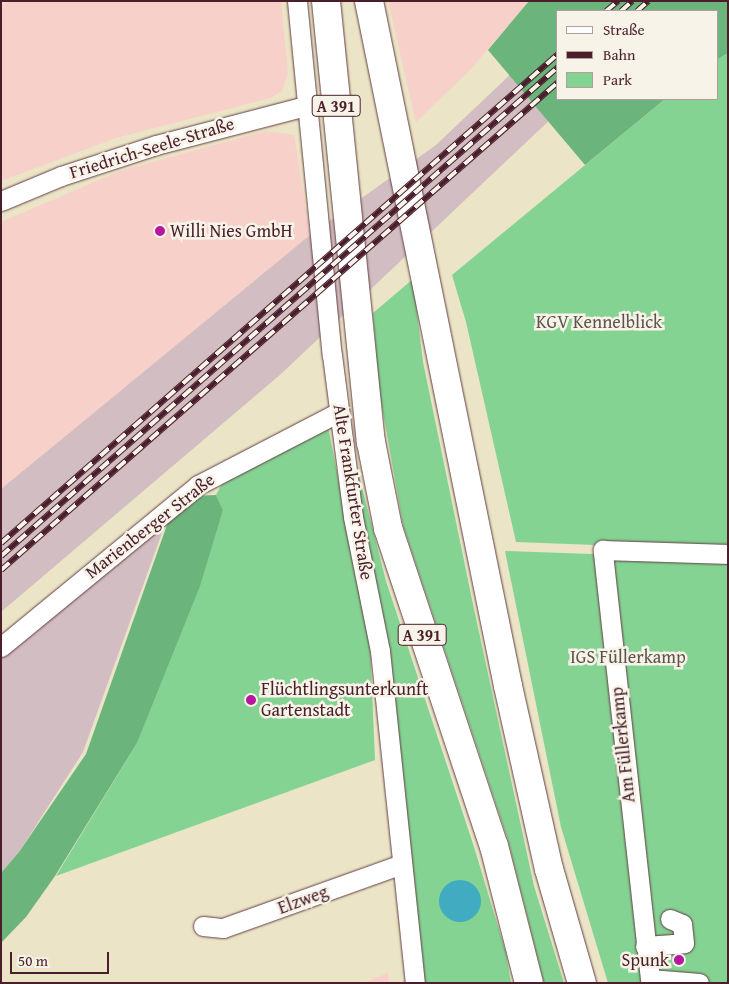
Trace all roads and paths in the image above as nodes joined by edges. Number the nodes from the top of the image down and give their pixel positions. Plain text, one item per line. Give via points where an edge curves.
1 (297, 1) edge
2 (326, 1) edge
3 (369, 1) edge
4 (306, 106) junction
5 (1, 201) edge
6 (339, 412) junction
7 (728, 554) edge
8 (1, 647) edge
9 (402, 864) junction
10 (558, 901) junction
11 (670, 919) dead end
12 (203, 926) dead end
13 (645, 946) junction
14 (415, 983) edge
15 (528, 983) edge
16 (582, 983) edge
17 (590, 983) edge
18 (699, 983) edge

1 - 4 street, Alte Frankfurter Straße
2 - 15 highway, A 391 via 371,442 388,528 494,846
3 - 10 highway, A 391 via 508,686
4 - 5 street, Friedrich-Seele-Straße via 156,144 61,176
4 - 6 street, Alte Frankfurter Straße
6 - 8 street, Marienberger Straße via 198,485 107,556
6 - 9 street, Alte Frankfurter Straße via 353,517 380,651
7 - 13 street, Am Füllerkamp via 603,550
9 - 12 street, Elzweg via 223,928
9 - 14 street, Alte Frankfurter Straße
10 - 16 highway, A 391
10 - 17 highway
11 - 13 street via 682,924 684,943
13 - 18 street, Am Füllerkamp via 650,979

